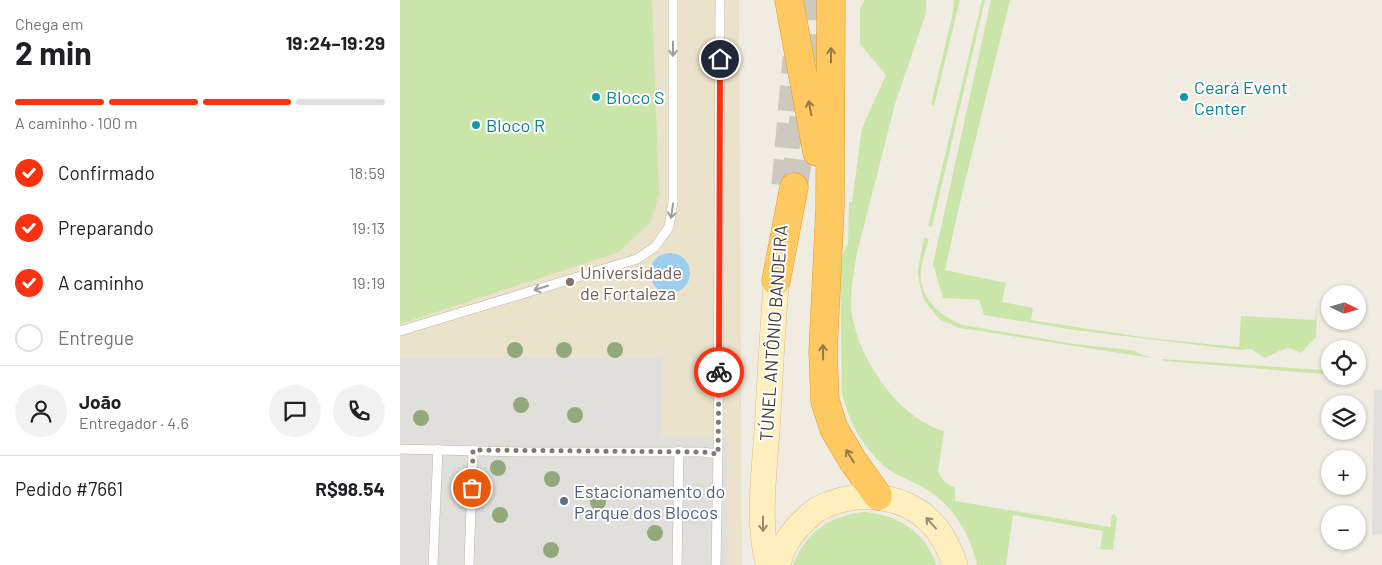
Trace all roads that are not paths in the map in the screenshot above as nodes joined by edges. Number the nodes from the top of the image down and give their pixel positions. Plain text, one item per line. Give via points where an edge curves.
1 (673, 0) edge
2 (720, 0) edge
3 (789, 0) edge
4 (831, 0) edge
5 (789, 186) tunnel mouth
6 (825, 278) junction
7 (776, 281) joint
8 (400, 331) edge
9 (400, 448) edge
10 (438, 449) junction
11 (473, 450) junction
12 (679, 452) junction
13 (718, 454) junction
14 (878, 496) junction
15 (433, 565) edge
16 (469, 565) edge
17 (677, 565) edge
18 (716, 565) edge
19 (769, 565) edge
20 (778, 565) edge
21 (955, 565) edge

1 -> 8 lane via 673,202 669,227 655,247 637,259
2 - 13 lane
6 -> 3 highway via 819,167
6 -> 4 highway via 830,208
5 - 7 highway
14 -> 6 highway via 834,428 826,400 823,352
7 -> 19 main road, TÚNEL ANTÔNIO BANDEIRA via 763,482 763,533
9 - 10 lane
10 - 11 lane
10 - 15 lane
11 - 12 lane
11 - 16 lane
12 - 13 lane
12 - 17 lane
13 - 18 lane
14 - 20 main road via 847,497 818,508 795,529 779,556
21 -> 14 main road via 944,539 927,518 904,503

